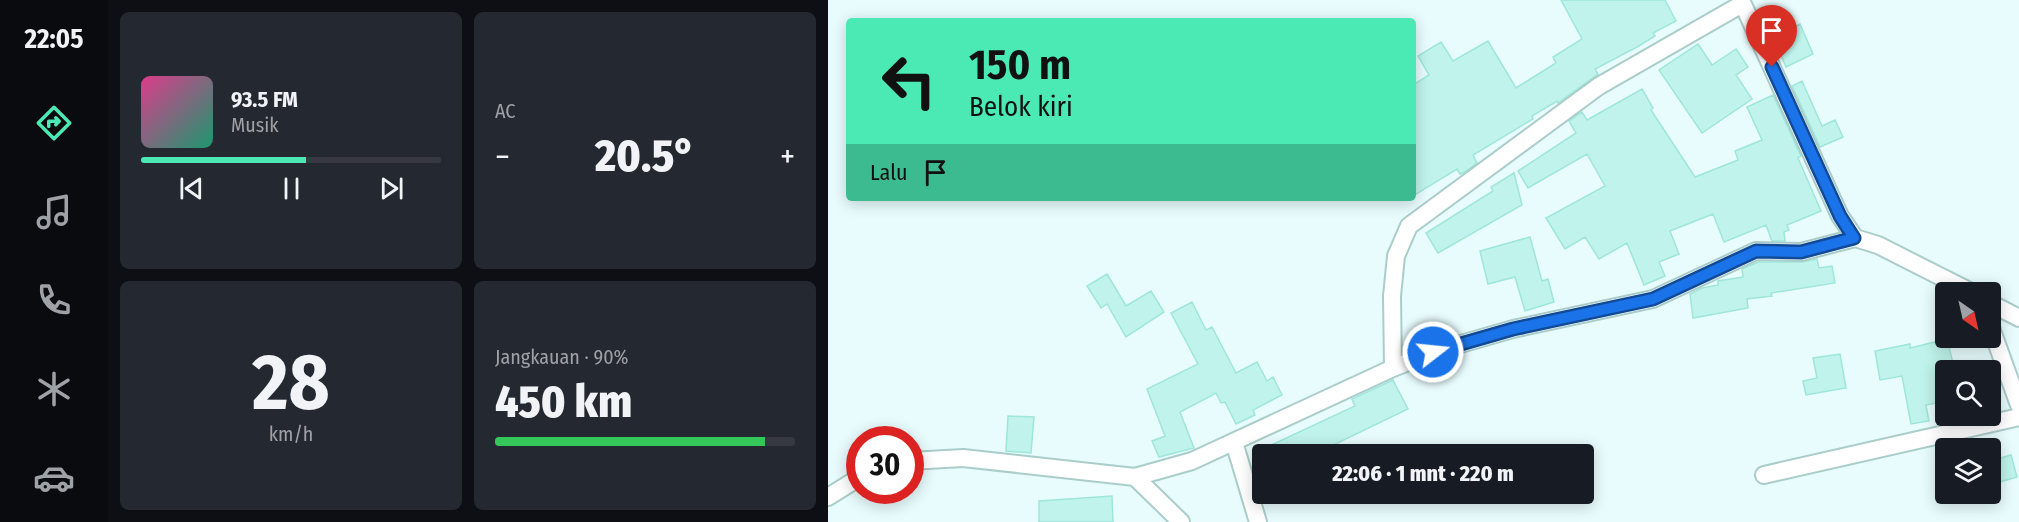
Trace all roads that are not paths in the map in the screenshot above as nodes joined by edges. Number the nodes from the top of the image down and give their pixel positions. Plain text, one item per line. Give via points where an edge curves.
1 (1741, 2) edge
2 (1854, 238) junction
3 (1951, 282) edge
4 (2001, 309) edge
5 (2019, 318) edge
6 (1998, 348) edge
7 (1393, 368) junction
8 (2019, 405) edge
9 (2019, 417) edge
10 (1234, 442) junction
11 (924, 460) edge
12 (1764, 475) dead end
13 (1135, 477) junction
14 (846, 486) edge
15 (828, 497) edge
16 (1181, 522) edge
17 (1258, 522) edge

1 - 2 street via 1840,216
1 - 7 street via 1599,86 1409,226 1396,256
2 - 3 street via 1878,245
2 - 7 street via 1801,252 1756,251 1653,299 1513,329
4 - 5 street
6 - 8 street
7 - 10 street
9 - 12 street
10 - 13 street via 1192,461
10 - 17 street
11 - 13 street via 963,458
13 - 16 street
14 - 15 street

